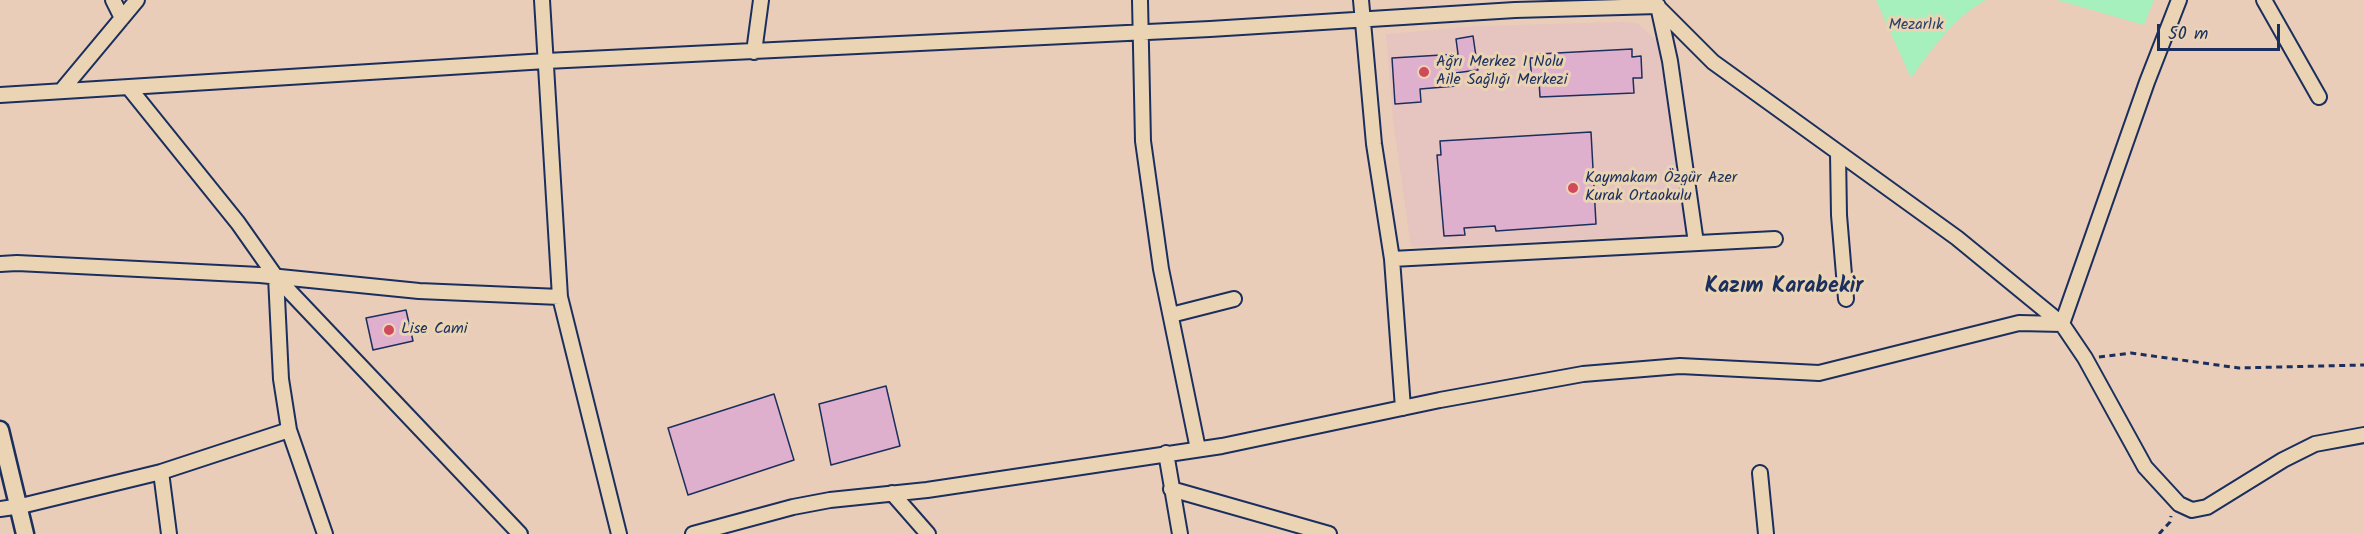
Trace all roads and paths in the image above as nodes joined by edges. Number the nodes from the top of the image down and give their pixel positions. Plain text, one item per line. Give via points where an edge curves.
1 (113, 0) edge
2 (137, 0) edge
3 (542, 0) edge
4 (761, 0) edge
5 (1140, 0) edge
6 (1361, 0) edge
7 (2179, 0) edge
8 (2265, 0) edge
9 (1656, 3) edge
10 (122, 18) junction
11 (1363, 19) junction
12 (1140, 32) junction
13 (754, 52) junction
14 (546, 61) junction
15 (130, 89) junction
16 (62, 90) junction
17 (0, 95) edge
18 (2319, 98) dead end
19 (1838, 153) junction
20 (1775, 240) dead end
21 (1696, 243) junction
22 (1392, 259) junction
23 (0, 264) edge
24 (276, 277) junction
25 (560, 297) junction
26 (1846, 298) dead end
27 (1234, 299) dead end
28 (1171, 315) junction
29 (2062, 324) junction
30 (2085, 358) junction
31 (2364, 365) edge
32 (1404, 408) junction
33 (0, 430) edge
34 (289, 430) junction
35 (2364, 435) edge
36 (1198, 449) junction
37 (1166, 453) junction
38 (161, 472) junction
39 (1760, 473) dead end
40 (1171, 489) junction
41 (892, 493) junction
42 (2179, 504) junction
43 (21, 506) junction
44 (0, 509) edge
45 (26, 534) edge
46 (169, 534) edge
47 (325, 534) edge
48 (520, 534) edge
49 (619, 534) edge
50 (693, 534) edge
51 (928, 534) edge
52 (1180, 534) edge
53 (1329, 534) edge
54 (1766, 534) edge
55 (2159, 534) edge

1 - 10 street
2 - 10 street
3 - 14 street
4 - 13 street
5 - 12 street
6 - 11 street
7 - 29 street
8 - 18 street
9 - 11 street
9 - 19 street via 1713,62
9 - 21 street via 1670,61
10 - 16 street
11 - 12 street
11 - 22 street via 1374,144
12 - 13 street
12 - 28 street via 1143,141
13 - 14 street
14 - 15 street
14 - 25 street
15 - 16 street
15 - 24 street
16 - 17 street
19 - 26 street
19 - 29 street via 1957,238
20 - 21 street
21 - 22 street
22 - 32 street
23 - 24 street
24 - 25 street via 419,291
24 - 34 street via 281,379
24 - 48 street
25 - 49 street
27 - 28 street
28 - 36 street
29 - 30 street
29 - 32 street via 2019,323 1819,373 1680,366 1584,374
30 - 31 path via 2131,353 2240,368
30 - 42 street via 2145,467
32 - 36 street
33 - 43 street
34 - 38 street
34 - 47 street
35 - 42 street via 2315,444 2207,507 2192,510
36 - 37 street
37 - 40 street
37 - 41 street
38 - 43 street
38 - 46 street
39 - 54 street
40 - 52 street
40 - 53 street
41 - 50 street via 793,507
41 - 51 street
42 - 55 path
43 - 44 street
43 - 45 street

